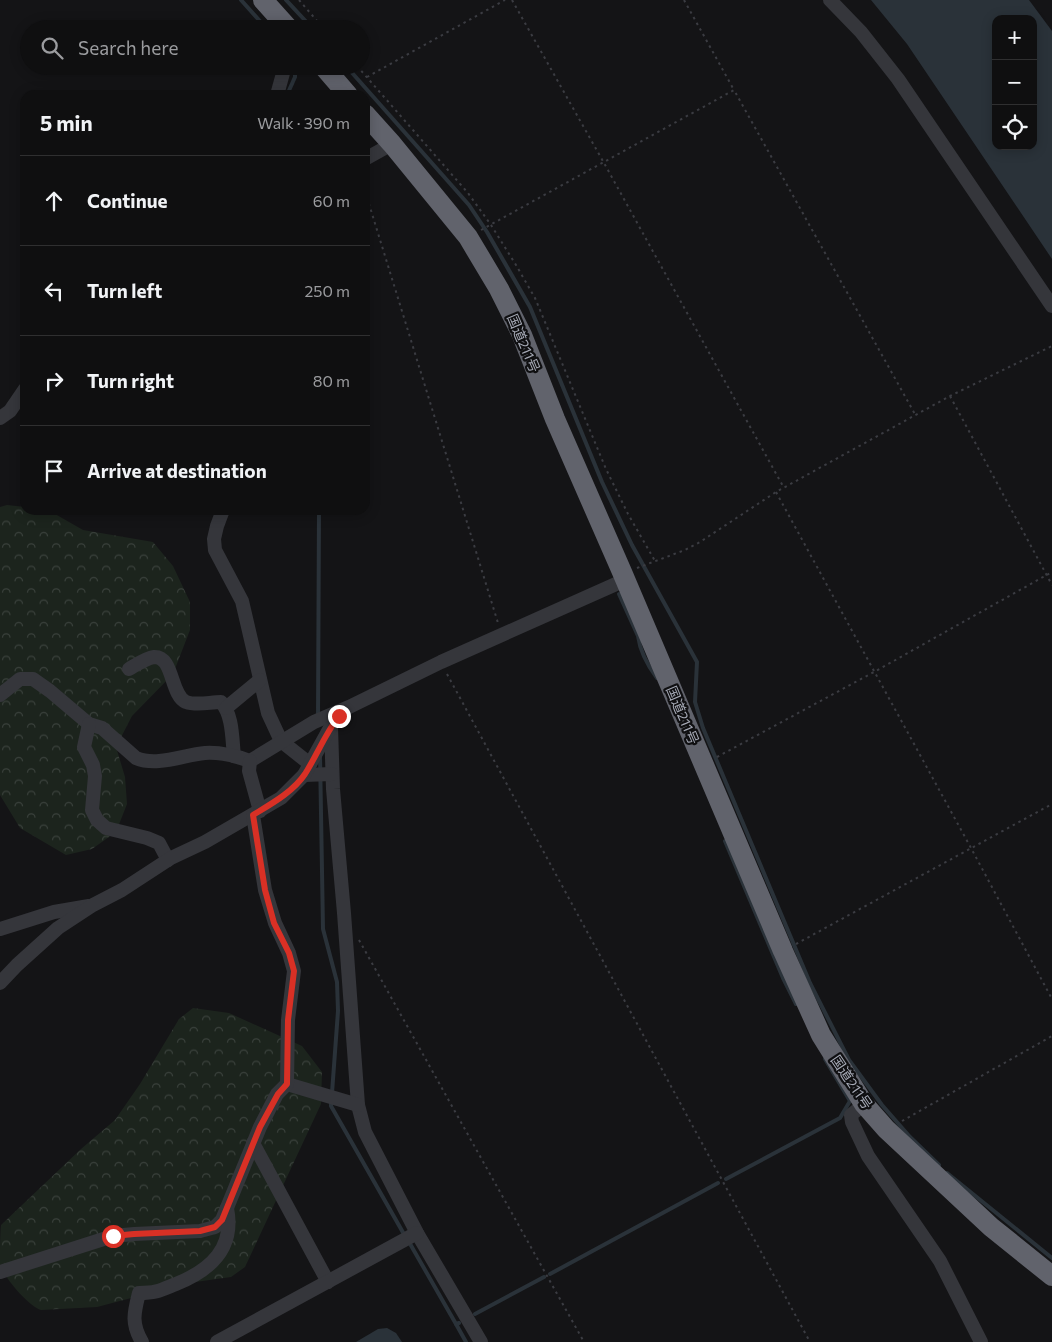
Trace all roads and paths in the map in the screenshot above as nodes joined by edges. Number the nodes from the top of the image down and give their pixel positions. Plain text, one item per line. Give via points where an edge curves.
1 (262, 0) edge
2 (299, 0) edge
3 (505, 0) edge
4 (512, 0) edge
5 (684, 0) edge
6 (830, 0) edge
7 (281, 20) edge
8 (316, 20) edge
9 (282, 75) edge
10 (331, 75) edge
11 (367, 77) dead end
12 (278, 90) edge
13 (344, 90) edge
14 (734, 90) junction
15 (370, 120) edge
16 (392, 144) junction
17 (370, 156) edge
18 (604, 163) junction
19 (370, 207) edge
20 (468, 238) junction
21 (1052, 306) edge
22 (1052, 346) edge
23 (20, 396) edge
24 (950, 396) junction
25 (916, 416) junction
26 (0, 418) edge
27 (784, 488) junction
28 (776, 492) junction
29 (221, 515) edge
30 (1052, 572) edge
31 (1046, 575) junction
32 (624, 576) junction
33 (1052, 585) edge
34 (502, 635) junction
35 (441, 662) junction
36 (129, 669) dead end
37 (874, 672) junction
38 (260, 680) junction
39 (0, 695) edge
40 (226, 708) junction
41 (89, 724) junction
42 (323, 726) junction
43 (280, 741) junction
44 (234, 756) junction
45 (250, 761) junction
46 (704, 764) junction
47 (317, 770) junction
48 (1052, 804) edge
49 (257, 813) junction
50 (971, 848) junction
51 (168, 860) junction
52 (93, 905) junction
53 (0, 929) edge
54 (359, 940) dead end
55 (783, 951) junction
56 (0, 983) edge
57 (1052, 999) edge
58 (1052, 1036) edge
59 (287, 1084) junction
60 (864, 1104) junction
61 (358, 1105) junction
62 (886, 1130) junction
63 (253, 1143) junction
64 (227, 1206) junction
65 (409, 1237) junction
66 (0, 1272) edge
67 (1052, 1276) edge
68 (328, 1282) junction
69 (142, 1342) edge
70 (218, 1342) edge
71 (481, 1342) edge
72 (584, 1342) edge
73 (810, 1342) edge
74 (981, 1342) edge

1 - 7 highway
2 - 8 path
3 - 11 path
4 - 18 path
5 - 14 path
6 - 21 street via 861,32 898,79
9 - 12 street
10 - 13 highway
14 - 18 path
14 - 25 path
15 - 16 highway, 国道211号
16 - 17 street
16 - 20 highway, 国道211号
18 - 20 path
18 - 27 path
19 - 34 path
20 - 32 highway, 国道211号 via 500,289 522,335
22 - 24 path
23 - 26 street via 10,411
24 - 25 path
24 - 31 path
25 - 27 path
27 - 28 path
28 - 32 path via 700,542
28 - 37 path
29 - 38 street via 215,533 215,550 242,601
30 - 31 path
31 - 33 path
31 - 37 path
32 - 34 street
32 - 46 highway, 国道211号
34 - 35 street
35 - 42 street via 349,707
35 - 73 path
36 - 40 street via 152,657 158,658 166,663 177,695 185,702 221,702
37 - 46 path
37 - 50 path
38 - 40 street
38 - 43 street via 268,713
39 - 41 street via 20,680 33,679
40 - 44 street
41 - 44 street via 102,728 143,761 206,753
41 - 51 street via 84,747 95,776 92,810 97,820 106,828 159,843
42 - 43 street
42 - 47 street
42 - 47 street
43 - 45 street
43 - 47 street
44 - 45 street
45 - 49 street
46 - 55 highway, 国道211号
47 - 49 street
47 - 61 street
48 - 50 path
49 - 51 street
49 - 59 street via 265,890 274,923 294,971 288,1020
50 - 55 path
50 - 57 path
51 - 52 street
52 - 53 street via 54,912
52 - 56 street via 58,928
54 - 72 path
55 - 60 highway, 国道211号 via 821,1035
58 - 62 path
59 - 61 street
59 - 63 street via 278,1094
60 - 62 highway, 国道211号
60 - 74 street via 851,1115 868,1156 940,1261
61 - 65 street via 365,1132
62 - 67 highway, 国道211号 via 991,1227
63 - 64 street
63 - 68 street
64 - 66 street via 222,1220 207,1230 113,1236
64 - 69 street via 228,1236 222,1251 209,1266 194,1277 155,1293 139,1293 134,1315 136,1331
65 - 68 street
65 - 71 street
68 - 70 street

